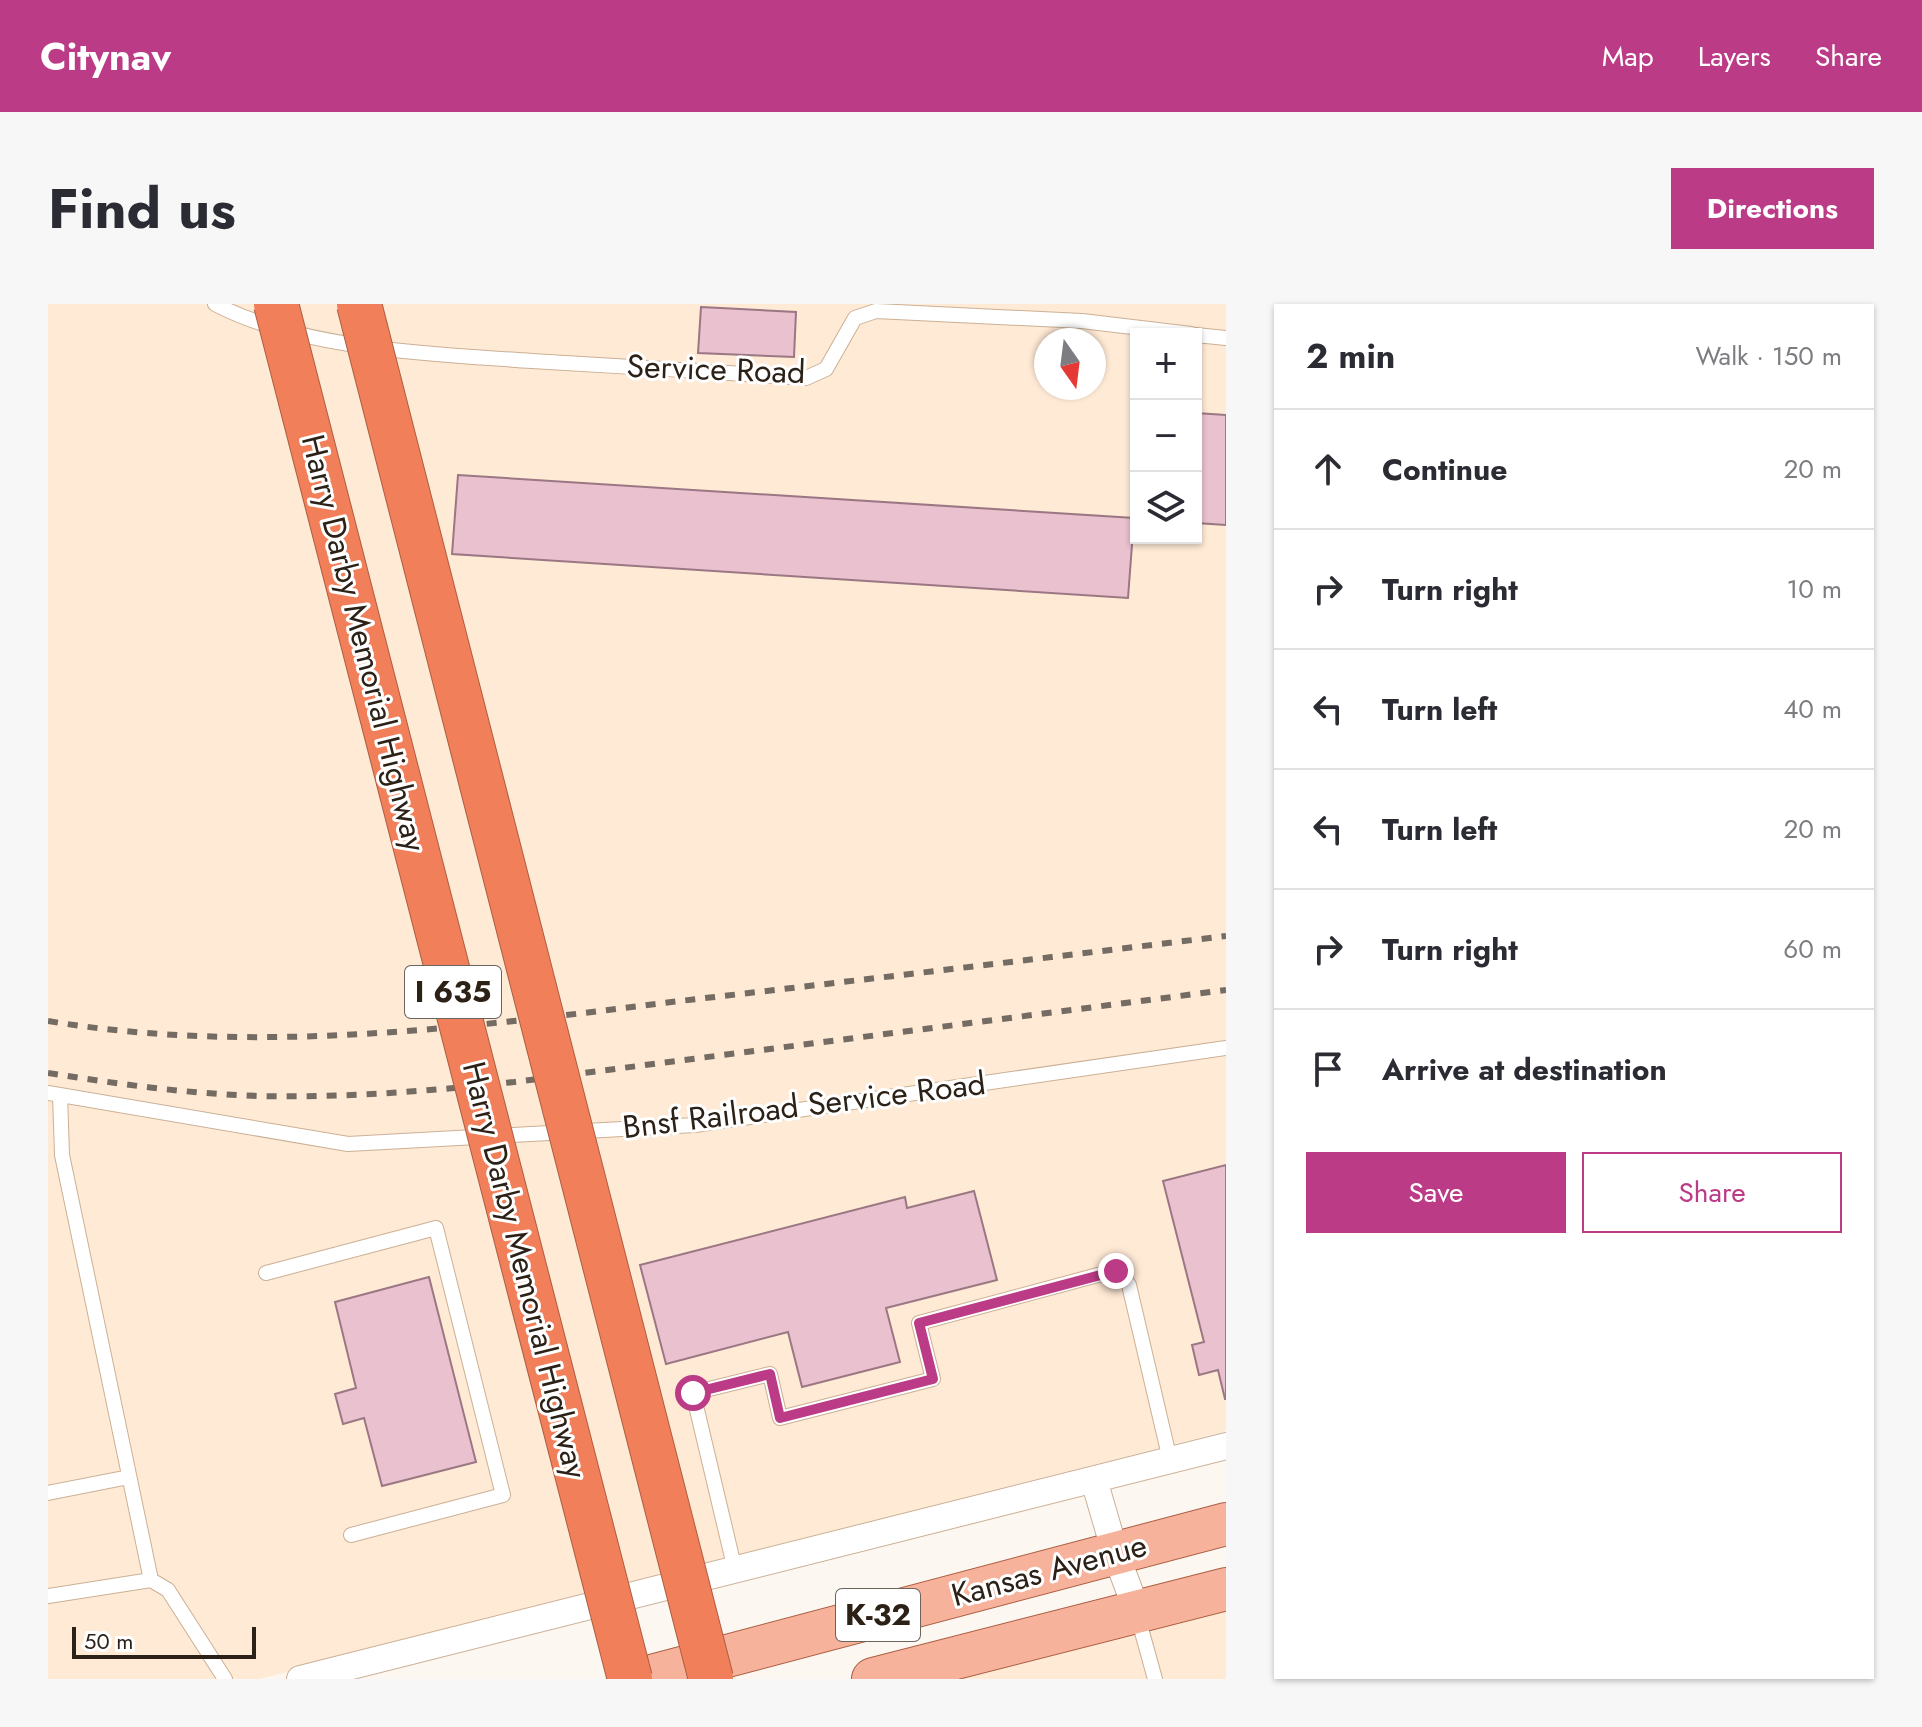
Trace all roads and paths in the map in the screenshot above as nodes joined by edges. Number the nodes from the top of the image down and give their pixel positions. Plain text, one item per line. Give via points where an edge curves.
1 (215, 304) edge
2 (276, 304) edge
3 (359, 304) edge
4 (1142, 328) edge
5 (1202, 335) edge
6 (1226, 338) edge
7 (1226, 1048) edge
8 (54, 1094) edge
9 (266, 1273) dead end
10 (1226, 1446) edge
11 (1170, 1460) junction
12 (129, 1477) junction
13 (1094, 1480) junction
14 (48, 1493) edge
15 (1226, 1524) edge
16 (351, 1535) dead end
17 (1115, 1552) junction
18 (735, 1570) junction
19 (151, 1580) junction
20 (1226, 1589) edge
21 (48, 1596) edge
22 (1137, 1611) junction
23 (225, 1679) edge
24 (300, 1679) edge
25 (630, 1679) edge
26 (640, 1679) edge
27 (711, 1679) edge
28 (873, 1679) edge
29 (1155, 1679) edge

1 - 4 lane, Service Road via 241,317 325,339 417,353 806,378 826,369 855,318 876,311
2 - 25 highway, Harry Darby Memorial Highway / I 635, bridge
3 - 27 highway, I 635, bridge
5 - 6 lane, Service Road
7 - 8 lane, Bnsf Railroad Service Road via 695,1125 348,1144
8 - 12 lane
9 - 16 lane via 436,1228 503,1495
10 - 11 street
11 - 13 street
11 - 18 lane via 1129,1285 1121,1274 1109,1272 919,1323 933,1379 780,1418 770,1374 693,1393
12 - 14 lane
12 - 19 lane
13 - 17 street
13 - 18 street
15 - 17 main road, Kansas Avenue / K-32
17 - 22 street
17 - 26 main road, Kansas Avenue / K-32
18 - 24 street
19 - 21 lane
19 - 23 lane via 168,1590
20 - 22 main road, Kansas Avenue / K-32
22 - 28 main road, Kansas Avenue / K-32
22 - 29 lane

